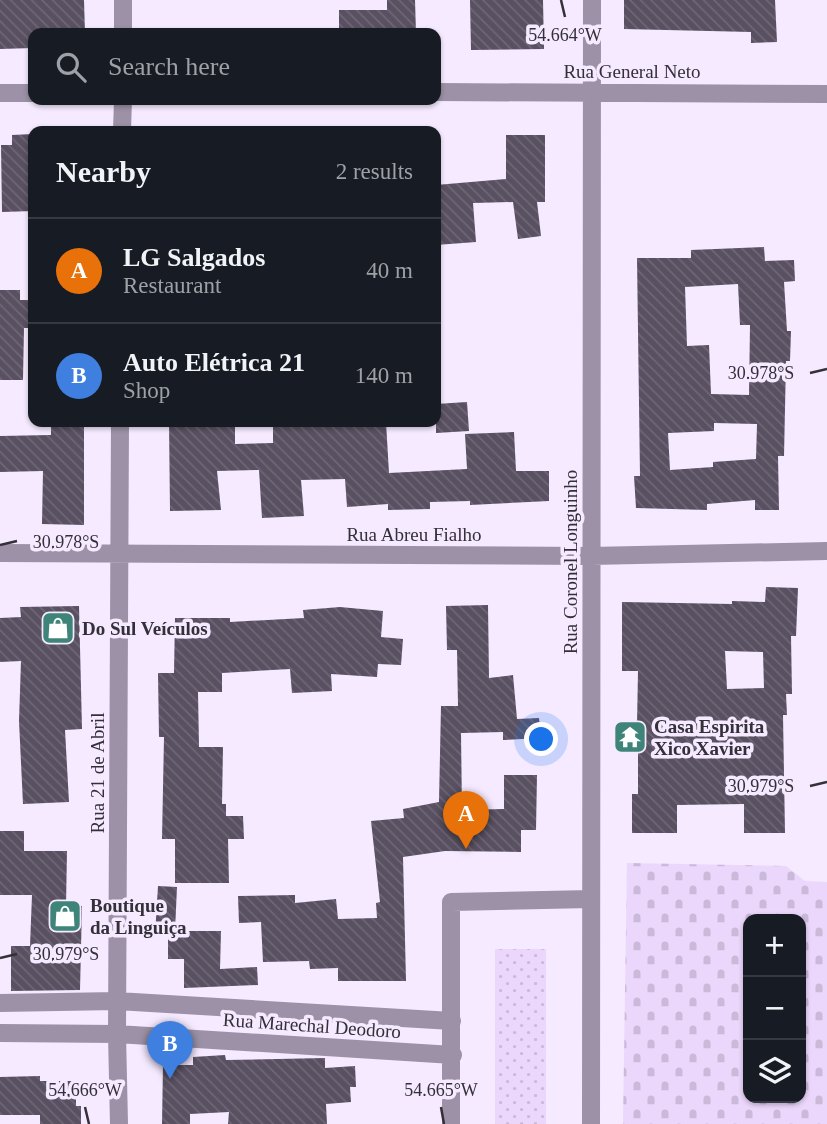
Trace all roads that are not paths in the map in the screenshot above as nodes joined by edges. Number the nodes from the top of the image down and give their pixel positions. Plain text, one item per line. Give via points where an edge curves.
1 (123, 0) edge
2 (592, 0) edge
3 (123, 28) edge
4 (592, 91) junction
5 (441, 92) edge
6 (0, 93) edge
7 (28, 93) edge
8 (827, 94) edge
9 (123, 105) edge
10 (122, 126) edge
11 (120, 427) edge
12 (827, 551) edge
13 (0, 553) edge
14 (119, 555) junction
15 (591, 556) junction
16 (591, 899) junction
17 (117, 1001) junction
18 (0, 1003) edge
19 (452, 1021) junction
20 (0, 1033) edge
21 (117, 1034) junction
22 (453, 1055) junction
23 (119, 1124) edge
24 (451, 1124) edge
25 (591, 1124) edge

1 - 3 street
2 - 4 street, Rua Coronel Longuinho
4 - 5 street, Rua General Neto
4 - 8 street, Rua General Neto
4 - 15 street, Rua Coronel Longuinho
6 - 7 street
9 - 10 street
11 - 14 street, Rua 21 de Abril
12 - 15 street, Rua Abreu Fialho
13 - 14 street, Rua Abreu Fialho
14 - 15 street, Rua Abreu Fialho
14 - 17 street, Rua 21 de Abril
15 - 16 street, Rua Coronel Longuinho
16 - 19 street via 451,902
16 - 25 street, Rua Coronel Longuinho
17 - 18 street, Rua Marechal Deodoro
17 - 19 street, Rua Marechal Deodoro
17 - 21 street, Rua 21 de Abril
19 - 22 street
20 - 21 street, Rua Marechal Deodoro
21 - 22 street, Rua Marechal Deodoro
21 - 23 street, Rua 21 de Abril
22 - 24 street

